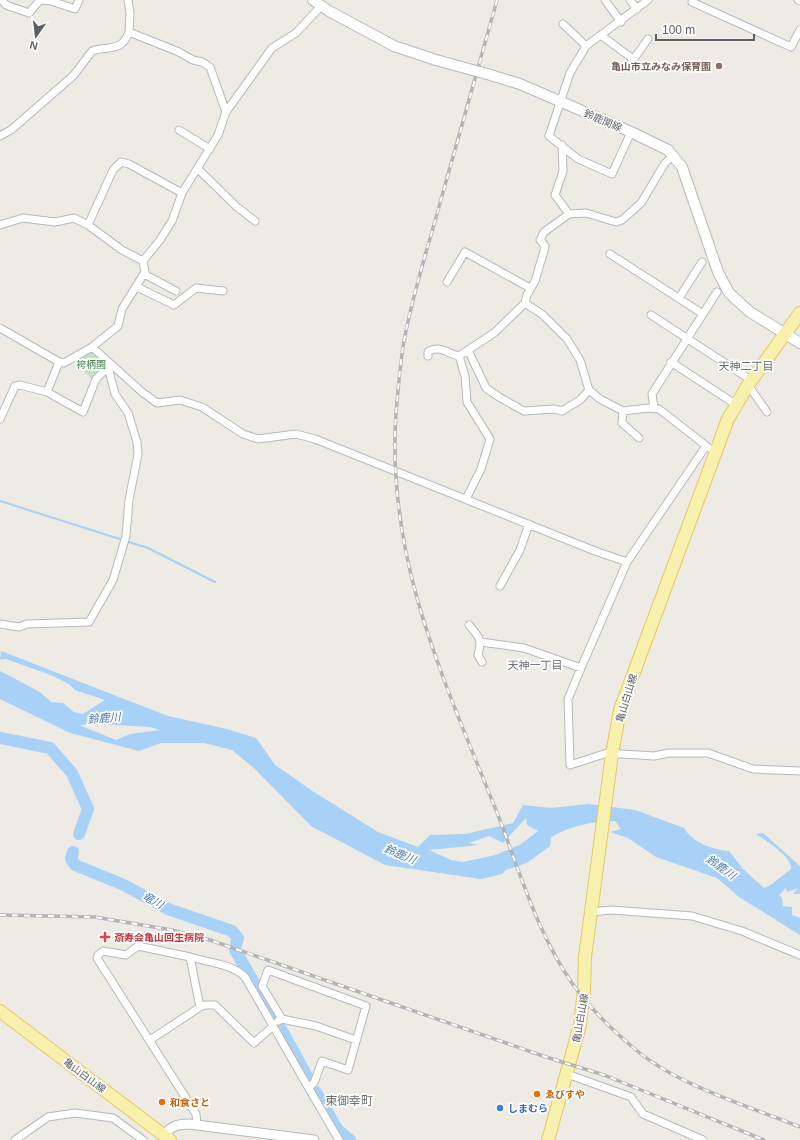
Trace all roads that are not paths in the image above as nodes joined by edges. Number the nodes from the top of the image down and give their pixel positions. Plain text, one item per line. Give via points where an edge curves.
1 (2, 0) edge
2 (79, 0) edge
3 (128, 0) edge
4 (605, 0) edge
5 (630, 0) edge
6 (648, 0) edge
7 (694, 0) edge
8 (317, 3) edge
9 (638, 9) junction
10 (621, 22) junction
11 (562, 24) dead end
12 (129, 32) junction
13 (799, 32) edge
14 (602, 36) junction
15 (648, 38) dead end
16 (586, 46) junction
17 (633, 59) junction
18 (628, 67) dead end
19 (561, 102) junction
20 (226, 112) junction
21 (179, 130) dead end
22 (631, 132) junction
23 (0, 136) edge
24 (562, 145) junction
25 (210, 149) junction
26 (674, 155) junction
27 (198, 169) junction
28 (182, 193) junction
29 (569, 214) junction
30 (255, 221) dead end
31 (0, 225) edge
32 (88, 225) junction
33 (610, 254) dead end
34 (143, 261) junction
35 (702, 262) dead end
36 (144, 274) junction
37 (447, 282) dead end
38 (137, 287) junction
39 (530, 288) junction
40 (176, 291) dead end
41 (223, 291) dead end
42 (717, 292) dead end
43 (679, 298) junction
44 (525, 303) junction
45 (703, 314) junction
46 (651, 315) dead end
47 (800, 315) edge
48 (0, 328) edge
49 (786, 335) junction
50 (687, 338) junction
51 (800, 344) edge
52 (92, 347) junction
53 (468, 350) junction
54 (428, 356) dead end
55 (459, 356) junction
56 (59, 362) junction
57 (671, 362) junction
58 (109, 366) junction
59 (750, 383) junction
60 (589, 390) junction
61 (47, 392) junction
62 (735, 404) junction
63 (654, 408) junction
64 (623, 411) junction
65 (767, 412) dead end
66 (0, 419) edge
67 (639, 438) dead end
68 (710, 449) junction
69 (466, 499) junction
70 (529, 524) junction
71 (627, 562) junction
72 (500, 586) dead end
73 (0, 624) edge
74 (469, 625) dead end
75 (481, 642) junction
76 (482, 662) dead end
77 (581, 668) junction
78 (612, 756) junction
79 (800, 771) edge
80 (591, 909) junction
81 (800, 955) edge
82 (190, 957) junction
83 (200, 1008) junction
84 (0, 1011) edge
85 (282, 1019) junction
86 (273, 1025) junction
87 (150, 1040) junction
88 (356, 1040) junction
89 (567, 1074) junction
90 (308, 1087) junction
91 (196, 1124) junction
92 (165, 1138) edge
93 (16, 1140) edge
94 (143, 1140) edge
95 (314, 1140) edge
96 (339, 1140) edge
97 (548, 1140) edge
98 (703, 1140) edge

1 - 2 street via 29,13 40,0 75,9
3 - 12 street
4 - 10 street
5 - 9 street
6 - 9 street
7 - 13 street via 692,2 791,47
8 - 19 main road, 鈴鹿関線, bridge via 394,46 520,84
8 - 20 street via 296,33 272,48
9 - 10 street
10 - 14 street
11 - 16 street
12 - 20 street via 210,67
12 - 23 street via 125,42 120,46 92,51 74,75 11,130
14 - 16 street
14 - 17 street
15 - 17 street
16 - 19 street via 570,73
17 - 18 street
19 - 22 main road, 鈴鹿関線
19 - 24 street via 548,136
20 - 25 street via 220,131
21 - 25 street
22 - 24 street via 612,174 578,159
22 - 26 main road, 鈴鹿関線
24 - 29 street via 563,171 555,195
25 - 27 street
26 - 29 street via 665,163 641,203 622,220 616,222 586,213
26 - 49 main road, 鈴鹿関線 via 682,167 718,272 726,287 735,300
27 - 28 street
27 - 30 street
28 - 32 street via 121,162 113,170
28 - 34 street via 172,221
29 - 39 street via 541,236 540,240 545,246 538,272
31 - 32 street via 24,218 55,222 74,218
32 - 34 street via 122,250
33 - 43 street
34 - 36 street
35 - 43 street
36 - 38 street
36 - 40 street
37 - 39 street via 465,252
38 - 41 street via 174,306 196,288
38 - 52 street via 122,309 118,326
39 - 44 street
42 - 45 street
43 - 45 street
44 - 53 street via 494,333
44 - 60 street via 543,315 567,339 580,360
45 - 50 street
46 - 50 street
47 - 49 main road, 亀山白山線
48 - 56 street
49 - 51 main road, 鈴鹿関線
49 - 59 main road, 亀山白山線
50 - 57 street
50 - 59 street
52 - 56 street via 68,362
52 - 58 street
53 - 55 street
53 - 60 street via 486,388 524,411 562,411 580,400
54 - 55 street via 431,350 442,349
55 - 69 street via 465,376 467,402 490,439 481,469
56 - 61 street
57 - 62 street
57 - 63 street via 652,394
58 - 61 street via 96,378 83,412
58 - 69 street via 157,403 180,400 202,407 243,434 258,439 296,434 315,439
58 - 73 street via 115,394 128,413 138,454 129,500 125,540 108,592 89,622 27,624 19,627
59 - 62 main road, 亀山白山線
59 - 65 street
60 - 64 street
61 - 66 street via 15,386
62 - 68 main road, 亀山白山線
63 - 64 street
63 - 68 street via 663,411
64 - 67 street via 622,423
68 - 71 street
68 - 78 main road, 亀山白山線 via 620,710
69 - 70 street
70 - 71 street
70 - 72 street via 520,550
71 - 77 street
74 - 75 street via 480,637
75 - 76 street via 478,655
75 - 77 street via 524,648
77 - 78 street via 568,699 570,765 607,753
78 - 79 street via 708,753 753,769
78 - 80 main road, 亀山白山線
80 - 81 street via 692,916 742,931
80 - 89 main road, 亀山白山線 via 581,1020
82 - 83 street
82 - 86 street via 241,972
82 - 87 street via 138,946 126,954 103,951 98,955 97,958
83 - 86 street via 214,1005 254,1043
83 - 87 street
84 - 92 main road, 亀山白山線
85 - 86 street
85 - 88 street via 316,1026
85 - 88 street via 262,986 268,970 366,1006
86 - 90 street
87 - 91 street via 196,1114
88 - 90 street via 348,1070 322,1061 314,1083
89 - 97 main road, 亀山白山線
89 - 98 street via 631,1097 644,1114
90 - 96 street
91 - 92 street via 176,1125 168,1130
91 - 95 street
93 - 94 street via 48,1117 75,1113 113,1118

